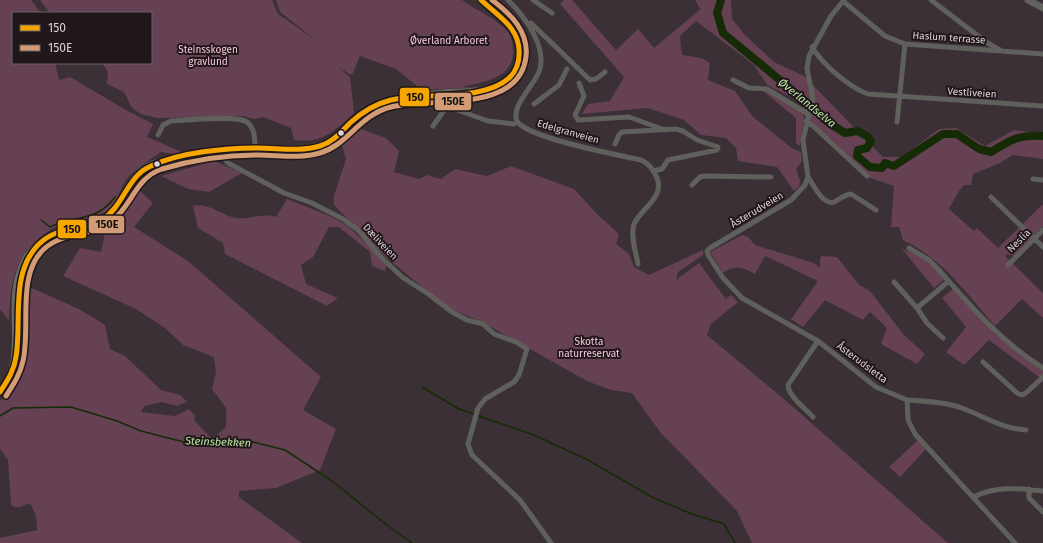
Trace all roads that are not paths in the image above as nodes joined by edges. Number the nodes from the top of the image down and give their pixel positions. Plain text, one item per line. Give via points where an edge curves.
1 (508, 0) edge
2 (533, 0) edge
3 (843, 0) edge
4 (931, 0) edge
5 (1028, 0) edge
6 (480, 1) edge
7 (1043, 8) edge
8 (552, 13) dead end
9 (531, 24) dead end
10 (905, 44) junction
11 (812, 47) junction
12 (1002, 52) junction
13 (1043, 54) edge
14 (567, 69) dead end
15 (606, 72) dead end
16 (733, 80) dead end
17 (579, 83) dead end
18 (900, 97) junction
19 (534, 104) dead end
20 (1043, 106) edge
21 (808, 114) junction
22 (806, 122) junction
23 (897, 122) dead end
24 (514, 124) dead end
25 (433, 126) dead end
26 (667, 130) junction
27 (158, 135) dead end
28 (615, 144) dead end
29 (255, 146) junction
30 (221, 151) junction
31 (653, 171) junction
32 (867, 176) dead end
33 (771, 177) dead end
34 (808, 177) junction
35 (1033, 179) dead end
36 (1043, 180) edge
37 (692, 184) dead end
38 (991, 197) dead end
39 (876, 210) dead end
40 (1043, 230) edge
41 (1034, 239) junction
42 (1043, 247) edge
43 (909, 248) dead end
44 (708, 251) joint
45 (638, 264) dead end
46 (1008, 265) dead end
47 (949, 281) junction
48 (894, 282) dead end
49 (916, 308) junction
50 (943, 338) dead end
51 (818, 342) junction
52 (983, 362) dead end
53 (1043, 368) edge
54 (1043, 377) edge
55 (0, 392) edge
56 (907, 400) junction
57 (813, 417) dead end
58 (1026, 430) dead end
59 (1029, 489) junction
60 (1043, 491) edge
61 (973, 497) junction
62 (1043, 512) edge
63 (551, 543) edge
64 (1015, 543) edge

1 - 31 street, Edelgranveien via 531,31 540,49 540,69 517,108 518,122 524,128 550,138 641,160
2 - 8 street
3 - 10 street, Haslum terrasse via 885,36
3 - 11 street
4 - 12 street
5 - 7 main road
6 - 29 main road via 503,17 519,42 520,55 515,70 506,81 492,89 400,98 374,106 321,146
9 - 15 street via 590,80
10 - 12 street, Haslum terrasse
10 - 18 street
11 - 18 street, Vestliveien via 821,60 860,91 877,96
11 - 21 street via 807,69 812,102
12 - 13 street, Haslum terrasse
14 - 19 street via 559,85
16 - 21 street via 749,88 767,89
17 - 26 street via 584,96 576,112 578,120 629,117
18 - 20 street, Vestliveien
18 - 23 street
21 - 22 street
22 - 32 street
22 - 34 street via 803,147
24 - 25 street via 488,121 449,107
26 - 28 street via 622,132
26 - 31 street via 679,129 697,140 717,146 717,150 674,158 668,160 662,168
27 - 29 street via 163,125 171,121 233,119 247,122 253,131
29 - 30 main road
30 - 55 main road via 147,167 133,179 113,210 103,220 56,233 32,251 15,285 14,361 11,374
30 - 63 street, Dæliveien via 228,163 349,223 394,270 452,312 467,320 483,324 494,334 527,349 519,375 514,382 485,399 478,408 468,444 472,455 520,500
31 - 45 street via 659,180 658,192 637,220 633,232
33 - 37 street via 705,176
34 - 39 street via 828,203 851,194
34 - 44 street, Åsterudveien via 801,191 791,200
35 - 36 street
38 - 41 street
40 - 41 street, Neslia
41 - 42 street
41 - 46 street, Neslia
43 - 47 street via 929,260
44 - 51 street, Åsterudsletta via 723,278 742,298
47 - 49 street
47 - 53 street via 991,329 1026,358
48 - 49 street
49 - 50 street via 926,323
51 - 56 street, Åsterudsletta via 876,387
51 - 57 street via 788,384 793,396
52 - 54 street via 1022,395
56 - 58 street, Åsterudsletta via 959,407 1014,430
56 - 61 street via 908,420 915,434
59 - 60 street
59 - 61 street via 990,490
59 - 62 street via 1029,498
61 - 64 street

